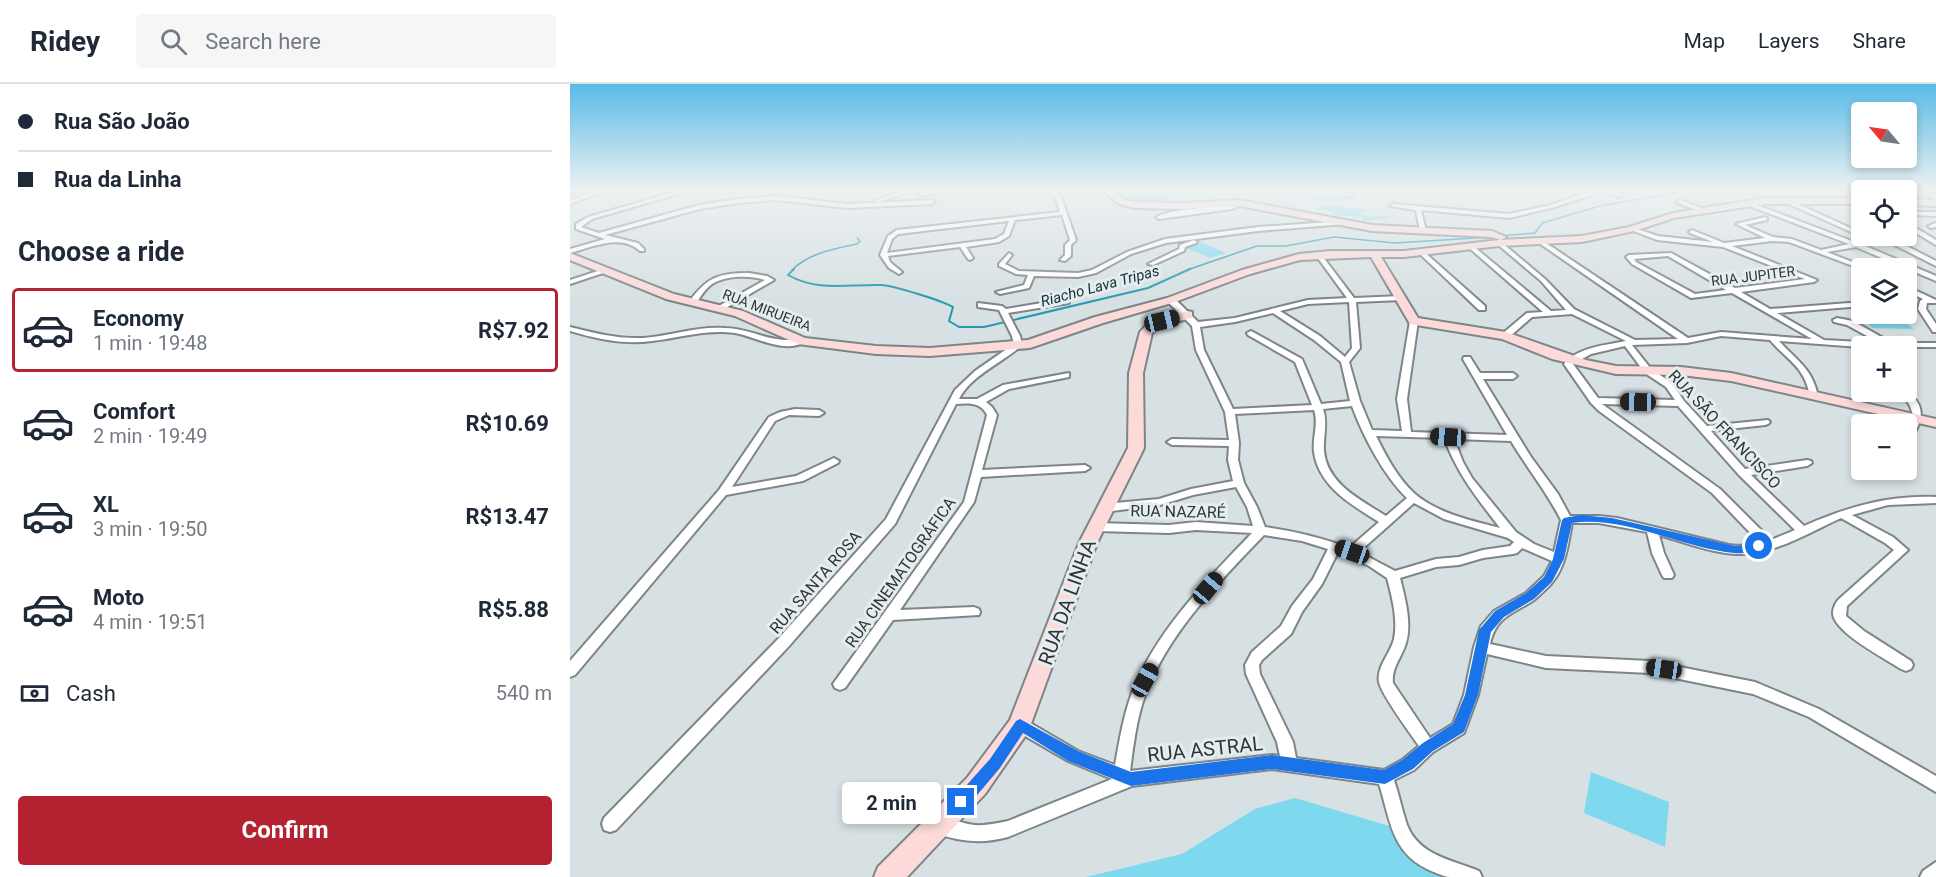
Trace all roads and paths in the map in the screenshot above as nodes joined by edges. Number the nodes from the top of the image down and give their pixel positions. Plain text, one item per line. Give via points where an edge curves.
1 (579, 226) edge
2 (633, 226) edge
3 (947, 226) edge
4 (1010, 226) edge
5 (1068, 226) edge
6 (1311, 226) edge
7 (1360, 226) edge
8 (1422, 226) edge
9 (1639, 226) edge
10 (1743, 226) edge
11 (1807, 226) edge
12 (1631, 229) junction
13 (1423, 231) junction
14 (1917, 231) edge
15 (632, 232) dead end
16 (1692, 232) dead end
17 (598, 236) junction
18 (1208, 236) junction
19 (610, 239) junction
20 (1772, 239) junction
21 (1502, 240) junction
22 (1541, 242) junction
23 (1851, 242) edge
24 (1935, 242) edge
25 (1720, 245) junction
26 (1851, 245) edge
27 (962, 246) junction
28 (1470, 246) junction
29 (1860, 246) edge
30 (1901, 246) edge
31 (642, 250) dead end
32 (570, 251) edge
33 (1822, 251) junction
34 (1421, 252) junction
35 (1318, 254) junction
36 (1374, 254) junction
37 (883, 255) junction
38 (1009, 255) dead end
39 (570, 256) edge
40 (970, 258) dead end
41 (1891, 258) edge
42 (1063, 260) dead end
43 (1851, 263) edge
44 (1151, 264) dead end
45 (1936, 264) edge
46 (1917, 268) edge
47 (607, 270) junction
48 (899, 272) dead end
49 (1917, 272) edge
50 (1032, 273) junction
51 (1936, 279) edge
52 (570, 282) edge
53 (1731, 291) junction
54 (1000, 292) dead end
55 (1917, 293) edge
56 (1401, 298) junction
57 (1171, 300) junction
58 (1352, 300) junction
59 (1066, 301) dead end
60 (1934, 301) edge
61 (693, 302) junction
62 (981, 305) dead end
63 (1851, 305) edge
64 (721, 307) junction
65 (1482, 308) dead end
66 (1273, 310) junction
67 (1005, 311) junction
68 (1770, 311) junction
69 (1549, 312) junction
70 (1572, 312) junction
71 (1813, 313) dead end
72 (1778, 315) junction
73 (1192, 320) junction
74 (1837, 320) dead end
75 (1414, 321) junction
76 (570, 329) edge
77 (1936, 330) edge
78 (1251, 333) dead end
79 (1505, 336) junction
80 (1875, 336) edge
81 (1773, 339) junction
82 (802, 340) junction
83 (1687, 341) junction
84 (1823, 342) junction
85 (1630, 343) junction
86 (1018, 345) junction
87 (1851, 345) edge
88 (1917, 345) edge
89 (1936, 345) edge
90 (1467, 359) dead end
91 (1345, 361) junction
92 (1569, 361) junction
93 (1649, 371) junction
94 (1066, 375) dead end
95 (1477, 376) junction
96 (1513, 376) dead end
97 (1814, 396) junction
98 (980, 401) junction
99 (1594, 401) junction
100 (953, 402) junction
101 (1355, 402) junction
102 (1913, 402) edge
103 (1682, 403) junction
104 (1317, 407) junction
105 (819, 412) dead end
106 (1230, 412) junction
107 (1897, 414) edge
108 (1917, 417) edge
109 (1917, 418) edge
110 (1764, 422) dead end
111 (1936, 423) edge
112 (1706, 429) junction
113 (1370, 433) junction
114 (1407, 434) junction
115 (1448, 437) junction
116 (1514, 438) junction
117 (1172, 442) dead end
118 (1234, 442) junction
119 (834, 461) dead end
120 (1807, 463) dead end
121 (1085, 468) dead end
122 (1743, 473) junction
123 (976, 474) junction
124 (1239, 483) junction
125 (723, 492) junction
126 (1413, 498) junction
127 (1936, 500) edge
128 (1104, 508) junction
129 (1842, 514) junction
130 (1385, 520) junction
131 (1568, 520) junction
132 (1096, 526) junction
133 (1261, 531) junction
134 (1652, 531) junction
135 (1803, 532) junction
136 (1517, 538) junction
137 (1769, 545) junction
138 (1335, 546) junction
139 (1352, 552) junction
140 (1559, 559) junction
141 (1668, 575) dead end
142 (1393, 576) junction
143 (974, 612) dead end
144 (891, 615) junction
145 (1481, 647) junction
146 (1906, 664) dead end
147 (570, 671) edge
148 (840, 684) dead end
149 (1020, 725) junction
150 (1428, 747) junction
151 (1290, 764) junction
152 (1126, 777) junction
153 (1385, 777) junction
154 (1936, 785) edge
155 (610, 824) dead end
156 (938, 826) junction
157 (1936, 871) edge
158 (888, 877) edge
159 (1473, 877) edge
160 (1929, 877) edge

1 - 17 street
2 - 17 street
3 - 37 street via 892,234
4 - 27 street via 1003,239
5 - 42 street via 1073,240
6 - 18 street
7 - 13 main road
8 - 13 street
9 - 12 main road
10 - 20 street
11 - 23 street
12 - 22 main road
12 - 25 street via 1657,238
13 - 21 main road
14 - 24 street
15 - 19 street
16 - 25 street
17 - 19 street
18 - 44 street
18 - 50 street via 1154,244 1087,274
19 - 31 street via 636,244
19 - 32 street
20 - 25 street
20 - 33 street via 1796,241
21 - 22 main road
21 - 28 main road, RUA MIRUEIRA
21 - 70 street
22 - 83 street
25 - 53 street, RUA JUPITER via 1814,280
26 - 33 street
27 - 37 street
27 - 40 street
28 - 34 main road, RUA MIRUEIRA
28 - 69 street
29 - 41 street
30 - 45 street
33 - 43 street
34 - 36 main road, RUA MIRUEIRA
34 - 65 street
35 - 36 main road, RUA MIRUEIRA
35 - 57 main road, RUA MIRUEIRA via 1262,267
35 - 58 street
36 - 56 main road
37 - 48 street
38 - 50 street via 1001,265 1014,272
39 - 47 main road, RUA MIRUEIRA
45 - 46 street
47 - 52 street
47 - 61 main road, RUA MIRUEIRA via 659,293
49 - 51 street
50 - 54 street via 1027,286
53 - 53 street, RUA JUPITER via 1669,254 1629,257 1694,296
53 - 68 street
55 - 60 street
56 - 58 street
56 - 75 main road
57 - 73 street
57 - 86 main road, RUA MIRUEIRA
58 - 66 street via 1308,302
58 - 91 street via 1356,348
59 - 67 street
60 - 77 street via 1924,301 1922,309
61 - 64 main road, RUA MIRUEIRA
61 - 64 street via 703,288 719,279 756,276 771,280
62 - 67 street via 999,306
63 - 68 street
64 - 82 main road, RUA MIRUEIRA
66 - 73 street via 1235,320
66 - 91 street
67 - 86 street
68 - 72 street
69 - 70 street
69 - 79 street via 1530,315
70 - 85 street
71 - 72 street
72 - 84 street
73 - 106 street via 1200,350
73 - 128 main road, RUA DA LINHA via 1155,323 1147,328 1136,373 1136,448
74 - 80 street
75 - 79 main road
75 - 114 street via 1402,399
76 - 82 street via 627,341 715,330 741,332 777,344
78 - 104 street via 1299,361
79 - 92 main road
81 - 83 street via 1721,334
81 - 84 street
81 - 97 street via 1785,354 1802,365
82 - 86 main road, RUA MIRUEIRA via 915,352
83 - 85 street
84 - 87 street
85 - 92 street
85 - 93 street, RUA SÃO FRANCISCO
86 - 100 street, RUA SANTA ROSA via 978,373
88 - 89 street
90 - 95 street
91 - 101 street
92 - 93 main road via 1616,370
92 - 99 street
93 - 97 main road via 1707,373
93 - 103 street, RUA SÃO FRANCISCO via 1669,385
94 - 98 street via 1006,387
95 - 96 street
95 - 116 street
97 - 107 main road
98 - 100 street
98 - 123 street, RUA CINEMATOGRÁFICA via 992,415
99 - 103 street
99 - 137 street via 1716,491
100 - 155 street, RUA SANTA ROSA via 891,521 784,642
101 - 104 street
101 - 113 street
102 - 108 street via 1919,409
103 - 112 street, RUA SÃO FRANCISCO
104 - 106 street
104 - 130 street via 1321,417 1319,452 1327,475 1351,499
105 - 125 street via 795,412 772,419
106 - 118 street
109 - 111 main road
110 - 112 street
112 - 122 street, RUA SÃO FRANCISCO
113 - 114 street
113 - 126 street via 1396,480
114 - 115 street
115 - 116 street
115 - 136 street via 1468,479
116 - 131 street
117 - 118 street
118 - 124 street via 1233,460
119 - 125 street via 799,479
120 - 122 street
121 - 123 street
122 - 135 street, RUA SÃO FRANCISCO
123 - 144 street, RUA CINEMATOGRÁFICA via 969,502
124 - 128 street via 1160,502
124 - 133 street
125 - 147 street
126 - 130 street
126 - 136 street
127 - 129 street via 1892,500
128 - 132 main road, RUA DA LINHA
129 - 135 street
129 - 146 street via 1902,550 1842,603 1840,617 1850,628
130 - 139 street
131 - 134 street via 1593,519
131 - 140 street
132 - 133 street, RUA NAZARÉ via 1201,526
132 - 149 main road, RUA DA LINHA
133 - 138 street, RUA NAZARÉ
133 - 152 street via 1197,601 1157,660 1133,710
134 - 137 street via 1735,550
134 - 141 street
135 - 137 street
136 - 140 street
136 - 142 street via 1513,550 1436,563
138 - 139 street, RUA NAZARÉ
138 - 151 street via 1286,630 1252,665 1253,675 1285,742
139 - 142 street, RUA NAZARÉ
140 - 145 street via 1541,587 1491,622
142 - 150 street via 1401,636 1384,676
143 - 144 street
144 - 148 street, RUA CINEMATOGRÁFICA
145 - 150 street via 1472,695 1459,728
145 - 154 street via 1546,662 1650,667 1755,688 1814,713
149 - 152 street, RUA ASTRAL via 1073,756
149 - 156 main road, RUA DA LINHA via 973,790
150 - 153 street via 1408,765
151 - 152 street, RUA ASTRAL via 1256,762
151 - 153 street, RUA ASTRAL
152 - 156 street via 990,834 972,835
153 - 159 street via 1411,848 1428,860
156 - 158 main road, RUA DA LINHA
157 - 160 street

